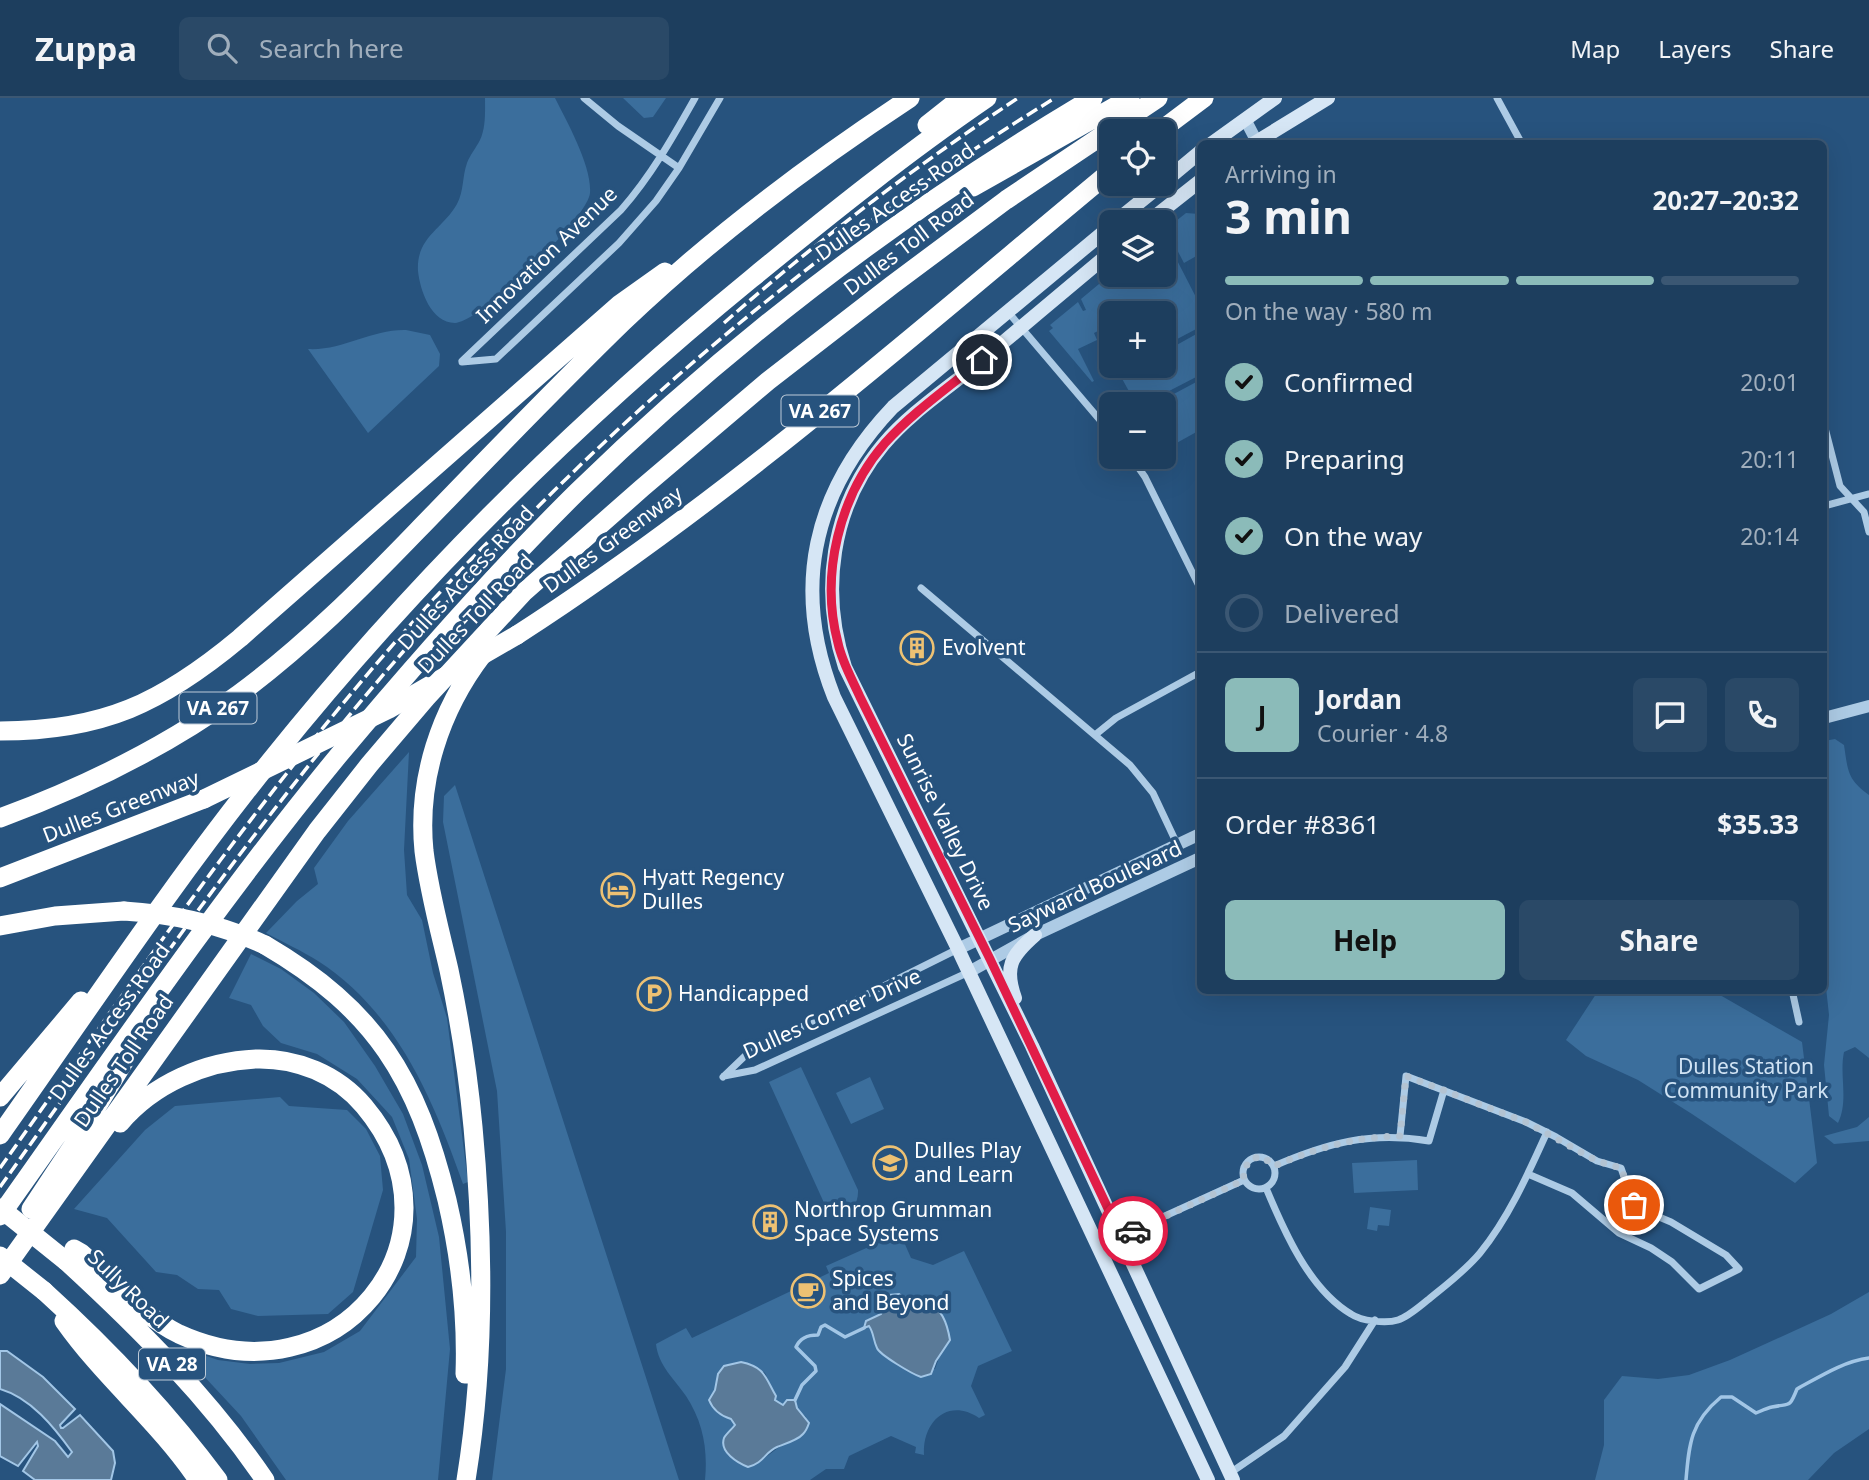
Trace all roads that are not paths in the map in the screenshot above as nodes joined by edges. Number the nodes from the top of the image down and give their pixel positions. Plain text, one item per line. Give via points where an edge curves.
1 (584, 98) edge
2 (695, 98) edge
3 (720, 98) edge
4 (910, 98) edge
5 (961, 98) edge
6 (987, 98) edge
7 (1093, 98) edge
8 (1130, 98) edge
9 (1158, 98) edge
10 (1204, 98) edge
11 (1276, 98) edge
12 (1328, 98) edge
13 (1497, 98) edge
14 (1176, 119) edge
15 (1245, 119) junction
16 (1216, 140) edge
17 (1255, 140) edge
18 (1261, 140) edge
19 (1520, 140) edge
20 (1197, 155) edge
21 (661, 157) junction
22 (679, 168) junction
23 (1176, 172) edge
24 (1099, 181) edge
25 (1197, 183) edge
26 (1147, 196) edge
27 (1130, 210) edge
28 (1163, 210) edge
29 (1099, 236) edge
30 (719, 237) junction
31 (1099, 263) edge
32 (834, 271) junction
33 (717, 306) junction
34 (1008, 311) junction
35 (1021, 327) junction
36 (1099, 419) edge
37 (1827, 436) edge
38 (1139, 469) edge
39 (1869, 494) edge
40 (1847, 500) junction
41 (1827, 505) edge
42 (1869, 531) edge
43 (574, 550) junction
44 (1197, 582) edge
45 (921, 588) dead end
46 (1197, 674) edge
47 (1869, 706) edge
48 (1827, 717) edge
49 (0, 730) edge
50 (1095, 735) junction
51 (0, 818) edge
52 (1197, 835) edge
53 (1177, 844) junction
54 (1197, 859) edge
55 (0, 877) edge
56 (236, 889) junction
57 (167, 898) junction
58 (0, 926) edge
59 (1035, 934) junction
60 (979, 937) junction
61 (958, 948) junction
62 (990, 959) junction
63 (969, 972) junction
64 (1793, 994) edge
65 (1799, 1022) dead end
66 (1031, 1046) junction
67 (1444, 1090) junction
68 (0, 1097) edge
69 (1547, 1132) junction
70 (0, 1135) edge
71 (1400, 1136) junction
72 (1274, 1166) junction
73 (1528, 1174) junction
74 (1244, 1180) junction
75 (1266, 1188) junction
76 (4, 1214) edge
77 (41, 1218) junction
78 (1121, 1236) junction
79 (1099, 1248) junction
80 (0, 1254) edge
81 (70, 1255) junction
82 (0, 1275) edge
83 (44, 1291) junction
84 (1375, 1321) junction
85 (1232, 1476) edge
86 (198, 1480) edge
87 (218, 1480) edge
88 (265, 1480) edge
89 (459, 1480) edge
90 (466, 1480) edge
91 (1208, 1480) edge

1 - 21 street
2 - 21 street, Innovation Avenue
3 - 22 street, Innovation Avenue
4 - 30 highway, VA 267 via 820,159
5 - 33 highway via 769,251
6 - 33 highway, Dulles Access Road via 883,173
7 - 32 highway, Dulles Access Road via 946,191
8 - 32 highway
9 - 43 highway, Dulles Toll Road via 1006,200 846,319 711,429
10 - 14 highway
11 - 15 main road
12 - 18 main road
13 - 19 street
15 - 16 main road
15 - 17 street
20 - 23 main road
21 - 22 street
21 - 22 street, Innovation Avenue via 621,210 462,362 496,359 619,243
24 - 55 highway, Dulles Greenway / VA 267, bridge via 725,488 621,566 517,635 365,721 204,799
25 - 28 main road
26 - 27 main road
29 - 34 main road, Sunrise Valley Drive
30 - 49 highway via 642,286 183,683 130,710 89,723
30 - 51 highway, Dulles Greenway / VA 267 via 624,321 372,577 271,669 212,712 132,760
31 - 35 main road, Sunrise Valley Drive
32 - 56 highway, Dulles Access Road via 702,378 545,524 378,709
33 - 57 highway, Dulles Access Road via 558,447 409,597 271,759
34 - 35 street
34 - 61 main road, Sunrise Valley Drive via 893,407 863,440 829,502 813,574 814,625 828,681
35 - 36 street
35 - 60 main road, Sunrise Valley Drive via 907,421 876,454 849,503 836,545 831,584 834,623 845,667
37 - 40 street
38 - 44 street
39 - 40 street
40 - 41 street
40 - 42 street via 1864,512
43 - 77 highway, Dulles Toll Road via 523,593 369,765 268,898
43 - 90 highway via 463,680 439,732 426,787 423,834 427,869 459,1028 478,1184 479,1349
45 - 50 street
46 - 50 street via 1116,718
47 - 48 street
50 - 53 street via 1148,785
52 - 53 street, Sayward Boulevard
53 - 60 street, Sayward Boulevard
54 - 59 street, Sayward Boulevard
56 - 76 highway, Dulles Access Road
56 - 80 highway
57 - 68 highway
57 - 70 highway, Dulles Access Road
58 - 89 highway, bridge via 124,911 191,920 265,945 314,975 366,1024 403,1076 426,1126 453,1229 466,1355
59 - 62 street, Sayward Boulevard
59 - 66 main road via 1012,960 1009,976
60 - 61 street, Sayward Boulevard
60 - 62 main road, Sunrise Valley Drive
61 - 63 main road, Sunrise Valley Drive
61 - 63 street, Dulles Corner Drive via 747,1054 723,1077 755,1070
62 - 63 street, Sayward Boulevard
62 - 66 main road, Sunrise Valley Drive
63 - 79 main road, Sunrise Valley Drive
64 - 65 street
66 - 78 main road, Sunrise Valley Drive
67 - 69 street
67 - 71 street via 1429,1141
67 - 71 street via 1406,1076
69 - 73 street
69 - 73 street via 1597,1161 1621,1168 1634,1205 1726,1255 1739,1269 1699,1289 1672,1262 1619,1233 1572,1193
71 - 72 street via 1348,1140
72 - 74 street via 1263,1157 1252,1158 1243,1170
72 - 75 street via 1275,1177
73 - 84 street via 1494,1233 1462,1271 1398,1320
74 - 75 street via 1251,1188
74 - 78 street
75 - 84 street via 1286,1236 1316,1281 1353,1316
76 - 81 highway, bridge
77 - 81 highway via 136,1107 187,1075 231,1062 272,1059 297,1063 338,1082 374,1119 398,1168 402,1222 387,1273 351,1318 296,1347 240,1351 180,1334 148,1313 82,1253
77 - 82 highway, Dulles Toll Road
78 - 79 street
78 - 85 main road, Sunrise Valley Drive
79 - 91 main road, Sunrise Valley Drive
80 - 83 highway, VA 28, bridge
81 - 88 highway, Sully Road / VA 28 via 180,1373
83 - 86 highway via 85,1352 146,1415
83 - 87 highway, VA 28 via 135,1380
84 - 85 street via 1345,1367 1284,1436

